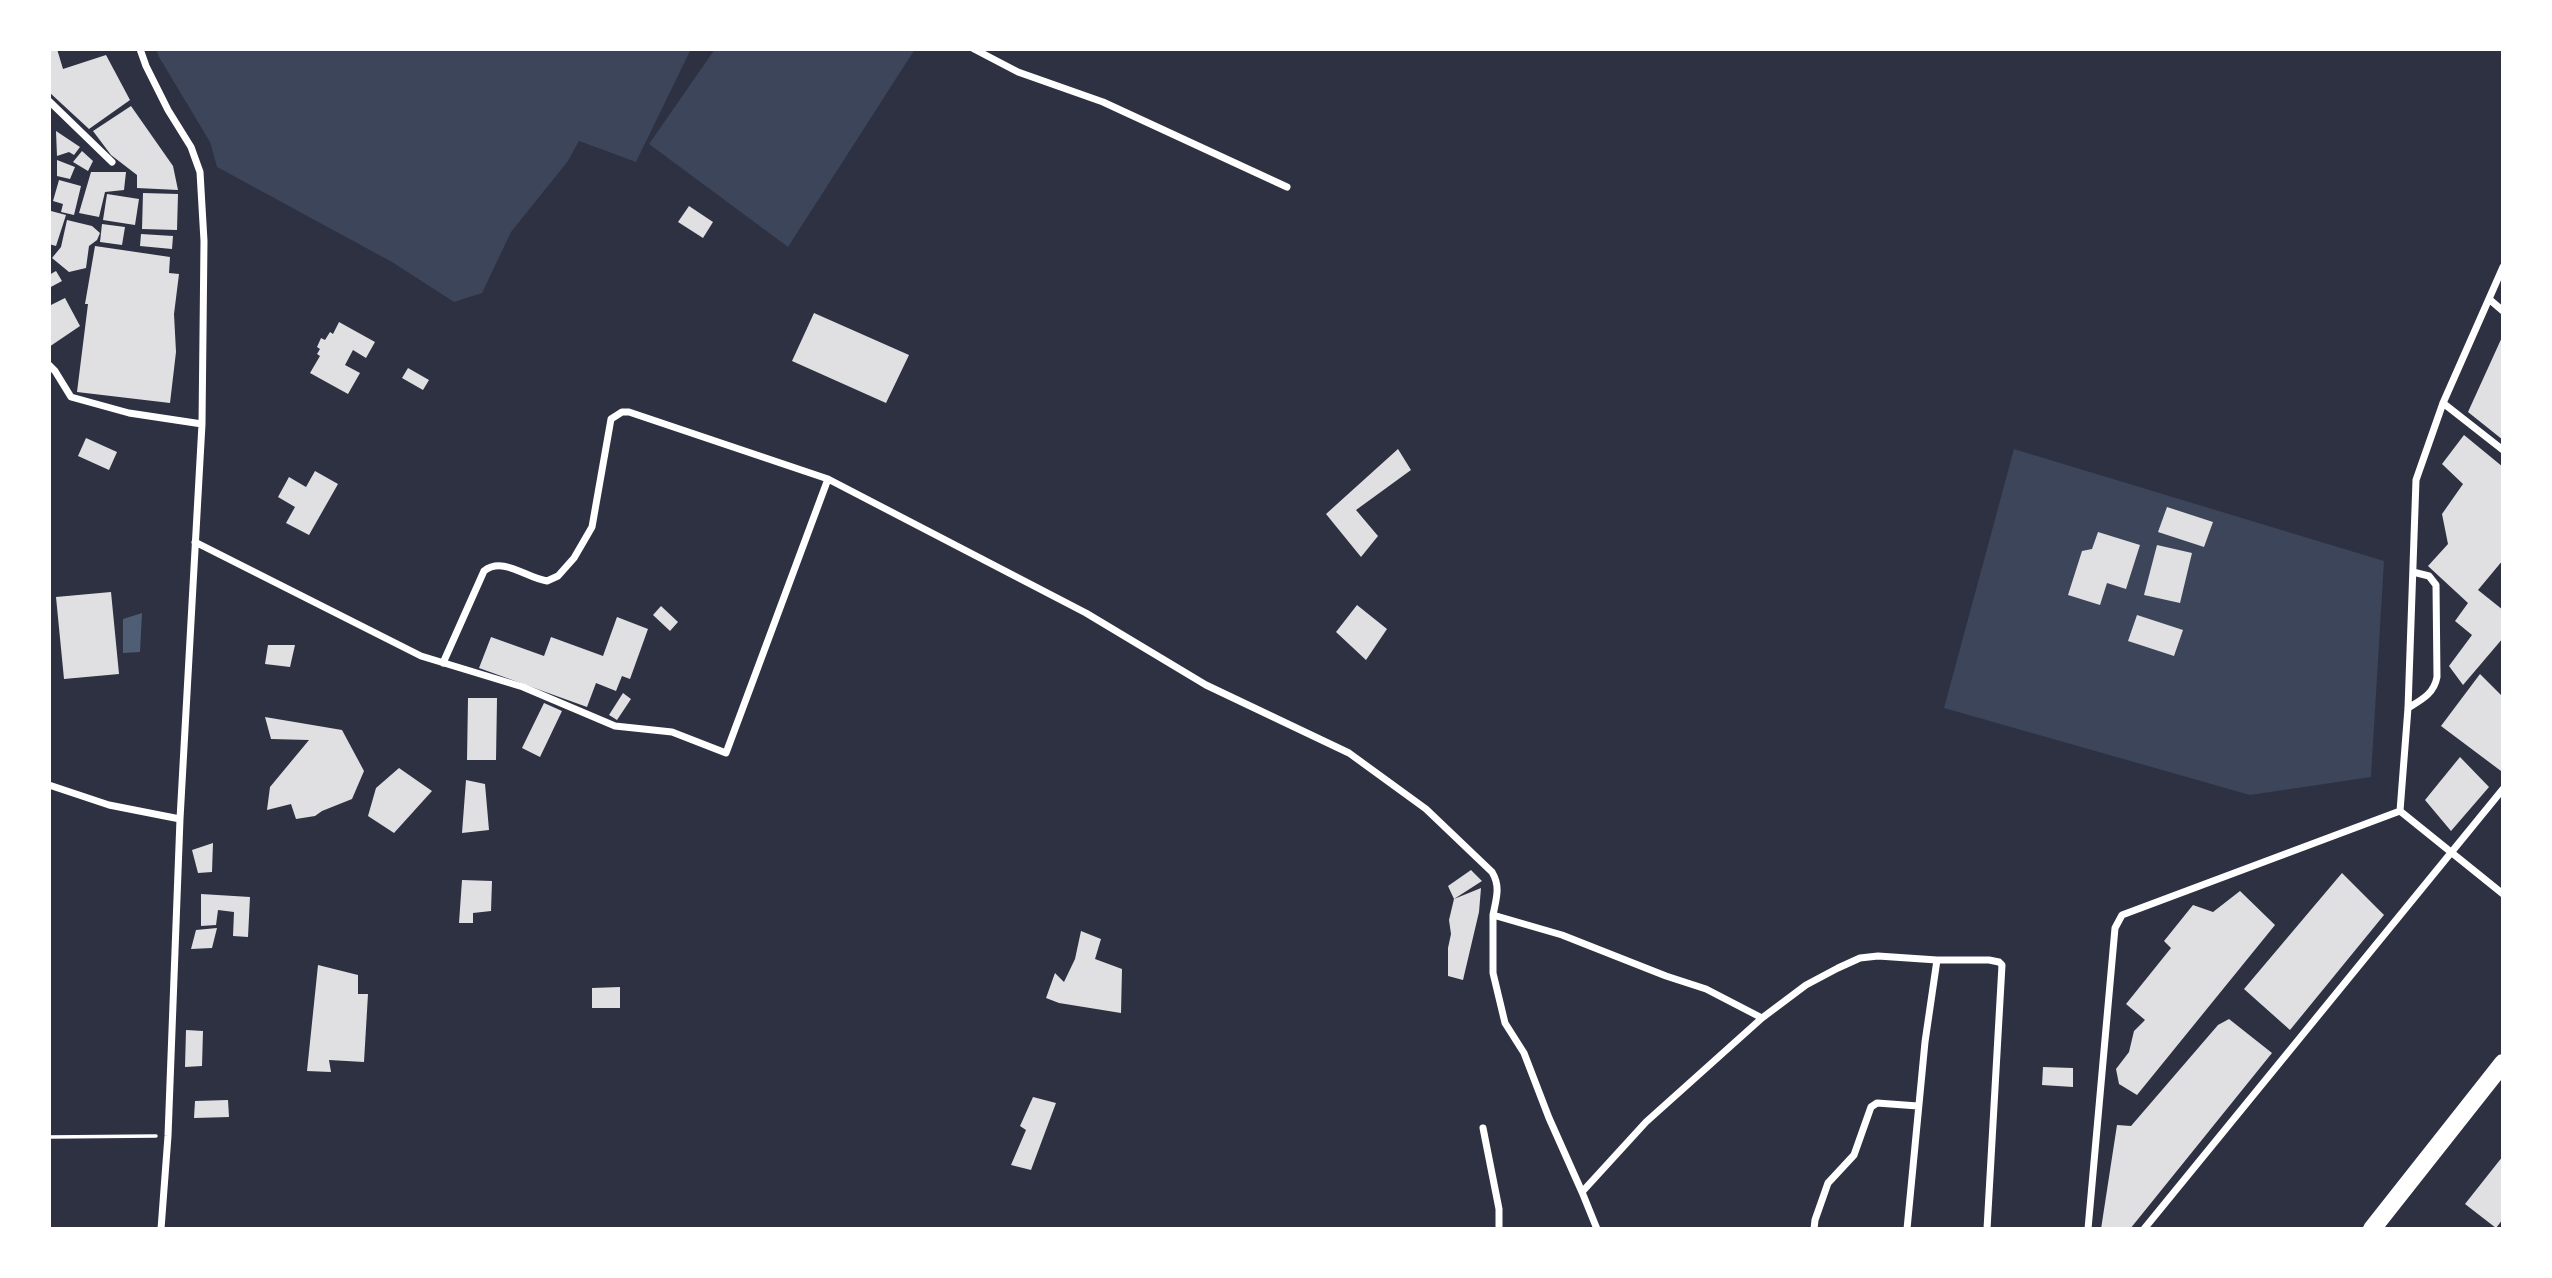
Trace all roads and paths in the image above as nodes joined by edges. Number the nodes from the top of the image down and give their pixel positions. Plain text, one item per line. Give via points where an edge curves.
1 (140, 49) edge
2 (974, 49) edge
3 (49, 101) edge
4 (112, 162) dead end
5 (1287, 187) dead end
6 (2503, 267) edge
7 (2489, 299) junction
8 (2503, 311) edge
9 (49, 365) edge
10 (2443, 403) junction
11 (202, 424) junction
12 (2503, 450) edge
13 (828, 479) junction
14 (195, 542) junction
15 (2413, 572) junction
16 (443, 663) junction
17 (2408, 708) junction
18 (49, 785) edge
19 (2503, 789) edge
20 (2400, 811) junction
21 (180, 819) junction
22 (2451, 854) junction
23 (2503, 894) edge
24 (1493, 915) junction
25 (1937, 960) junction
26 (1762, 1018) junction
27 (2503, 1063) edge
28 (1918, 1106) junction
29 (1483, 1128) dead end
30 (169, 1136) junction
31 (49, 1137) edge
32 (1582, 1192) junction
33 (2374, 1225) edge
34 (162, 1229) edge
35 (1499, 1229) edge
36 (1597, 1229) edge
37 (1814, 1229) edge
38 (1908, 1229) edge
39 (1987, 1229) edge
40 (2088, 1229) edge
41 (2144, 1229) edge

1 - 11 street via 200,173
2 - 5 street
3 - 4 street
6 - 7 street
7 - 8 street
7 - 10 street
9 - 11 street via 71,397 129,413
10 - 12 street
10 - 15 street via 2416,480
11 - 14 street
13 - 16 street via 629,412 615,415 609,425 592,527 574,558 547,581 507,566 484,571
13 - 16 street via 726,753 672,732 615,726 523,687
13 - 24 street via 1086,613 1206,685 1349,754 1426,809 1492,872 1498,893
14 - 16 street via 376,635
14 - 21 street
15 - 17 street
15 - 17 street via 2428,576 2436,585 2437,677 2428,696
17 - 20 street
18 - 21 street via 110,805
19 - 22 street
20 - 22 street
20 - 40 street via 2122,915 2115,928
21 - 30 street
22 - 23 street
22 - 41 street
24 - 26 street via 1562,935 1706,989
24 - 32 street via 1493,972 1505,1023 1524,1053
25 - 26 street via 1860,958 1806,985
25 - 28 street
25 - 39 street via 1989,960 2002,965
26 - 32 street via 1646,1122
27 - 33 main road
28 - 37 street via 1877,1103 1871,1107 1854,1155 1828,1183
28 - 38 street
29 - 35 street
30 - 31 path
30 - 34 street
32 - 36 street

